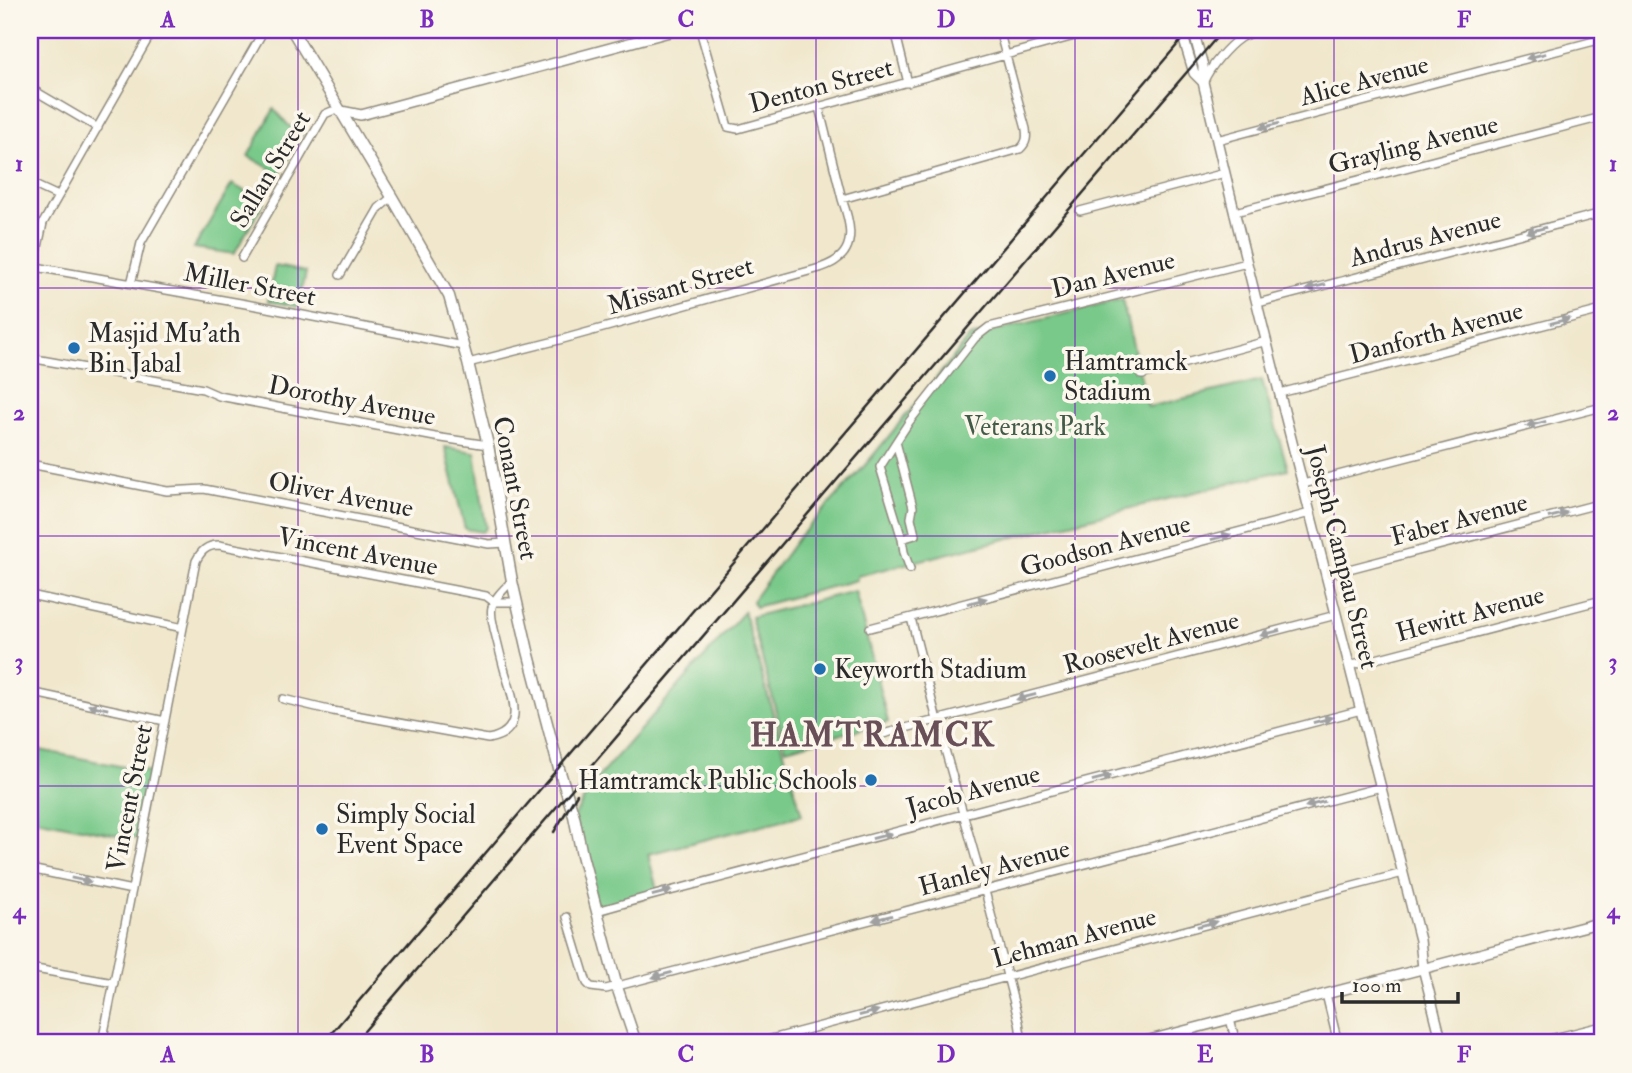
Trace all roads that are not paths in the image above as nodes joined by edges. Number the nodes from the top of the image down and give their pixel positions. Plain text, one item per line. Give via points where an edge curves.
1 (153, 30) edge
2 (264, 30) edge
3 (292, 30) edge
4 (677, 30) edge
5 (700, 30) edge
6 (895, 30) edge
7 (999, 30) edge
8 (1096, 30) edge
9 (1181, 30) edge
10 (1193, 30) edge
11 (1261, 30) edge
12 (1602, 39) edge
13 (1007, 55) junction
14 (1203, 82) junction
15 (908, 83) junction
16 (30, 88) edge
17 (819, 107) junction
18 (341, 111) junction
19 (1602, 117) edge
20 (98, 128) junction
21 (1217, 139) junction
22 (1225, 173) junction
23 (30, 183) edge
24 (58, 197) junction
25 (392, 197) junction
26 (842, 199) junction
27 (1080, 211) dead end
28 (1235, 212) junction
29 (1602, 213) edge
30 (243, 258) dead end
31 (1248, 263) junction
32 (32, 266) edge
33 (340, 275) dead end
34 (131, 284) junction
35 (30, 286) edge
36 (1258, 303) junction
37 (1602, 310) edge
38 (1267, 341) junction
39 (463, 346) junction
40 (30, 358) edge
41 (468, 363) junction
42 (1143, 375) dead end
43 (1280, 393) junction
44 (1602, 407) edge
45 (897, 442) junction
46 (488, 445) junction
47 (30, 464) edge
48 (1303, 484) junction
49 (1602, 503) edge
50 (1310, 513) junction
51 (902, 539) junction
52 (506, 543) junction
53 (196, 561) joint
54 (910, 569) dead end
55 (1326, 575) junction
56 (512, 581) junction
57 (30, 595) edge
58 (1602, 600) edge
59 (494, 602) junction
60 (517, 602) junction
61 (1336, 615) junction
62 (911, 618) junction
63 (183, 628) junction
64 (870, 628) dead end
65 (1349, 666) junction
66 (30, 692) edge
67 (283, 699) dead end
68 (1361, 710) junction
69 (937, 720) junction
70 (165, 721) junction
71 (879, 735) dead end
72 (1381, 787) junction
73 (964, 814) junction
74 (30, 869) edge
75 (1403, 873) junction
76 (132, 890) junction
77 (985, 891) junction
78 (597, 912) junction
79 (567, 917) dead end
80 (1602, 922) edge
81 (30, 968) edge
82 (1423, 968) junction
83 (1007, 977) junction
84 (114, 983) junction
85 (617, 987) junction
86 (1326, 994) junction
87 (1230, 1019) junction
88 (1602, 1026) edge
89 (103, 1043) edge
90 (636, 1043) edge
91 (756, 1043) edge
92 (1022, 1043) edge
93 (1138, 1043) edge
94 (1236, 1043) edge
95 (1338, 1043) edge
96 (1443, 1043) edge
97 (1534, 1043) edge

1 - 20 street
2 - 34 street via 141,243
3 - 18 main road, Conant Street
4 - 18 street via 361,115
5 - 17 street, Denton Street via 728,127 738,129
6 - 15 street
7 - 13 street
8 - 13 street, Denton Street
9 - 14 street, Joseph Campau Street via 1194,74
10 - 14 street, Joseph Campau Street
11 - 14 street via 1230,47
12 -> 21 street, Alice Avenue
13 - 15 street, Denton Street
13 - 26 street via 1026,129 1020,149
14 - 21 street, Joseph Campau Street
15 - 17 street, Denton Street
16 - 20 street
17 - 26 street, Missant Street
18 - 25 main road, Conant Street
18 - 30 street, Sallan Street via 325,114
19 - 28 street, Grayling Avenue
20 - 24 street
21 - 22 street, Joseph Campau Street
22 - 27 street
22 - 28 street, Joseph Campau Street
23 - 24 street
24 - 32 street via 43,223
25 - 33 street via 379,208
25 - 39 main road, Conant Street via 449,296
26 - 41 street, Missant Street via 851,231 846,249 838,260 820,268
28 - 31 street, Joseph Campau Street
29 -> 36 street, Andrus Avenue
31 - 36 street, Joseph Campau Street
31 - 45 street, Dan Avenue via 989,327 957,360
32 - 34 street, Miller Street
32 - 35 street
34 - 39 street, Miller Street
36 - 38 street, Joseph Campau Street
43 -> 37 street, Danforth Avenue
38 - 42 street
38 - 43 street, Joseph Campau Street
39 - 41 main road, Conant Street
40 - 46 street, Dorothy Avenue
41 - 46 main road, Conant Street
43 - 48 street, Joseph Campau Street
44 -> 48 street
45 - 51 street via 880,467
45 - 51 street via 915,535
46 - 52 main road, Conant Street
47 - 52 street, Oliver Avenue via 168,491 204,489 489,544
48 - 50 street, Joseph Campau Street
55 -> 49 street, Faber Avenue
50 - 55 street, Joseph Campau Street
62 -> 50 street, Goodson Avenue
51 - 54 street
52 - 56 main road, Conant Street
53 - 59 street, Vincent Avenue via 204,549 219,545 486,596
53 - 63 street, Vincent Street
55 - 61 street, Joseph Campau Street
56 - 59 street
56 - 60 main road, Conant Street
57 - 63 street
58 - 65 street, Hewitt Avenue
59 - 60 street, Vincent Avenue
59 - 67 street via 491,613 515,708 512,723 498,737 488,739
60 - 78 main road, Conant Street
61 - 65 street, Joseph Campau Street
61 -> 69 street, Roosevelt Avenue
62 - 64 street, Goodson Avenue
62 - 69 street
63 - 70 street, Vincent Street
65 - 68 street, Joseph Campau Street
70 -> 66 street
68 - 72 street, Joseph Campau Street
73 -> 68 street, Jacob Avenue
69 - 71 street, Roosevelt Avenue
69 - 73 street
70 - 76 street, Vincent Street
72 - 75 street, Joseph Campau Street
72 -> 77 street, Hanley Avenue
73 - 77 street
78 -> 73 street, Jacob Avenue
74 -> 76 street
75 - 82 street, Joseph Campau Street
83 -> 75 street, Lehman Avenue
76 - 84 street, Vincent Street
77 - 83 street
77 -> 85 street, Hanley Avenue
78 - 85 main road, Conant Street
79 - 85 street via 587,983 602,989
80 - 82 street
81 - 84 street
82 - 86 street
82 - 96 street, Joseph Campau Street
91 -> 83 street, Lehman Avenue
83 - 92 street
84 - 89 street, Vincent Street
85 - 90 main road, Conant Street
86 - 87 street
86 - 95 street
87 - 93 street
87 - 94 street
88 - 97 street

